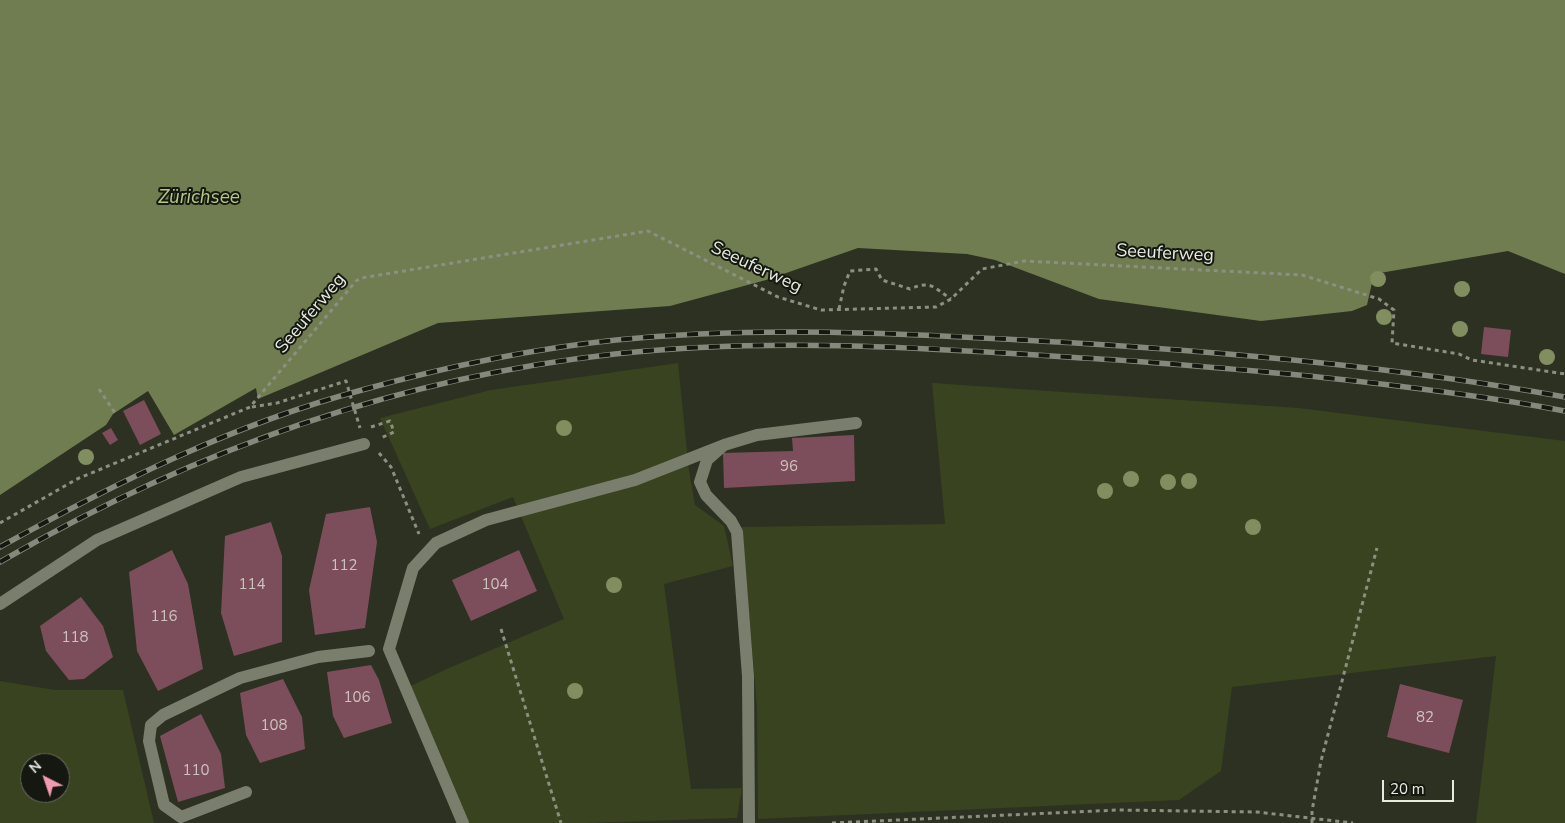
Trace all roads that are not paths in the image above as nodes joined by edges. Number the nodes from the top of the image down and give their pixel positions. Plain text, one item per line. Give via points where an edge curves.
1 (856, 423) dead end
2 (364, 444) road end
3 (724, 446) junction
4 (0, 604) edge
5 (368, 651) dead end
6 (246, 792) dead end
7 (463, 823) edge
8 (749, 823) edge

1 - 3 street via 757,435
2 - 4 street via 241,477 106,536
3 - 7 street via 635,480 486,520 436,543 413,568 389,649
3 - 8 street via 707,460 700,482 706,495 737,532 748,676
5 - 6 street via 318,657 240,678 163,715 151,725 148,741 164,806 181,817

